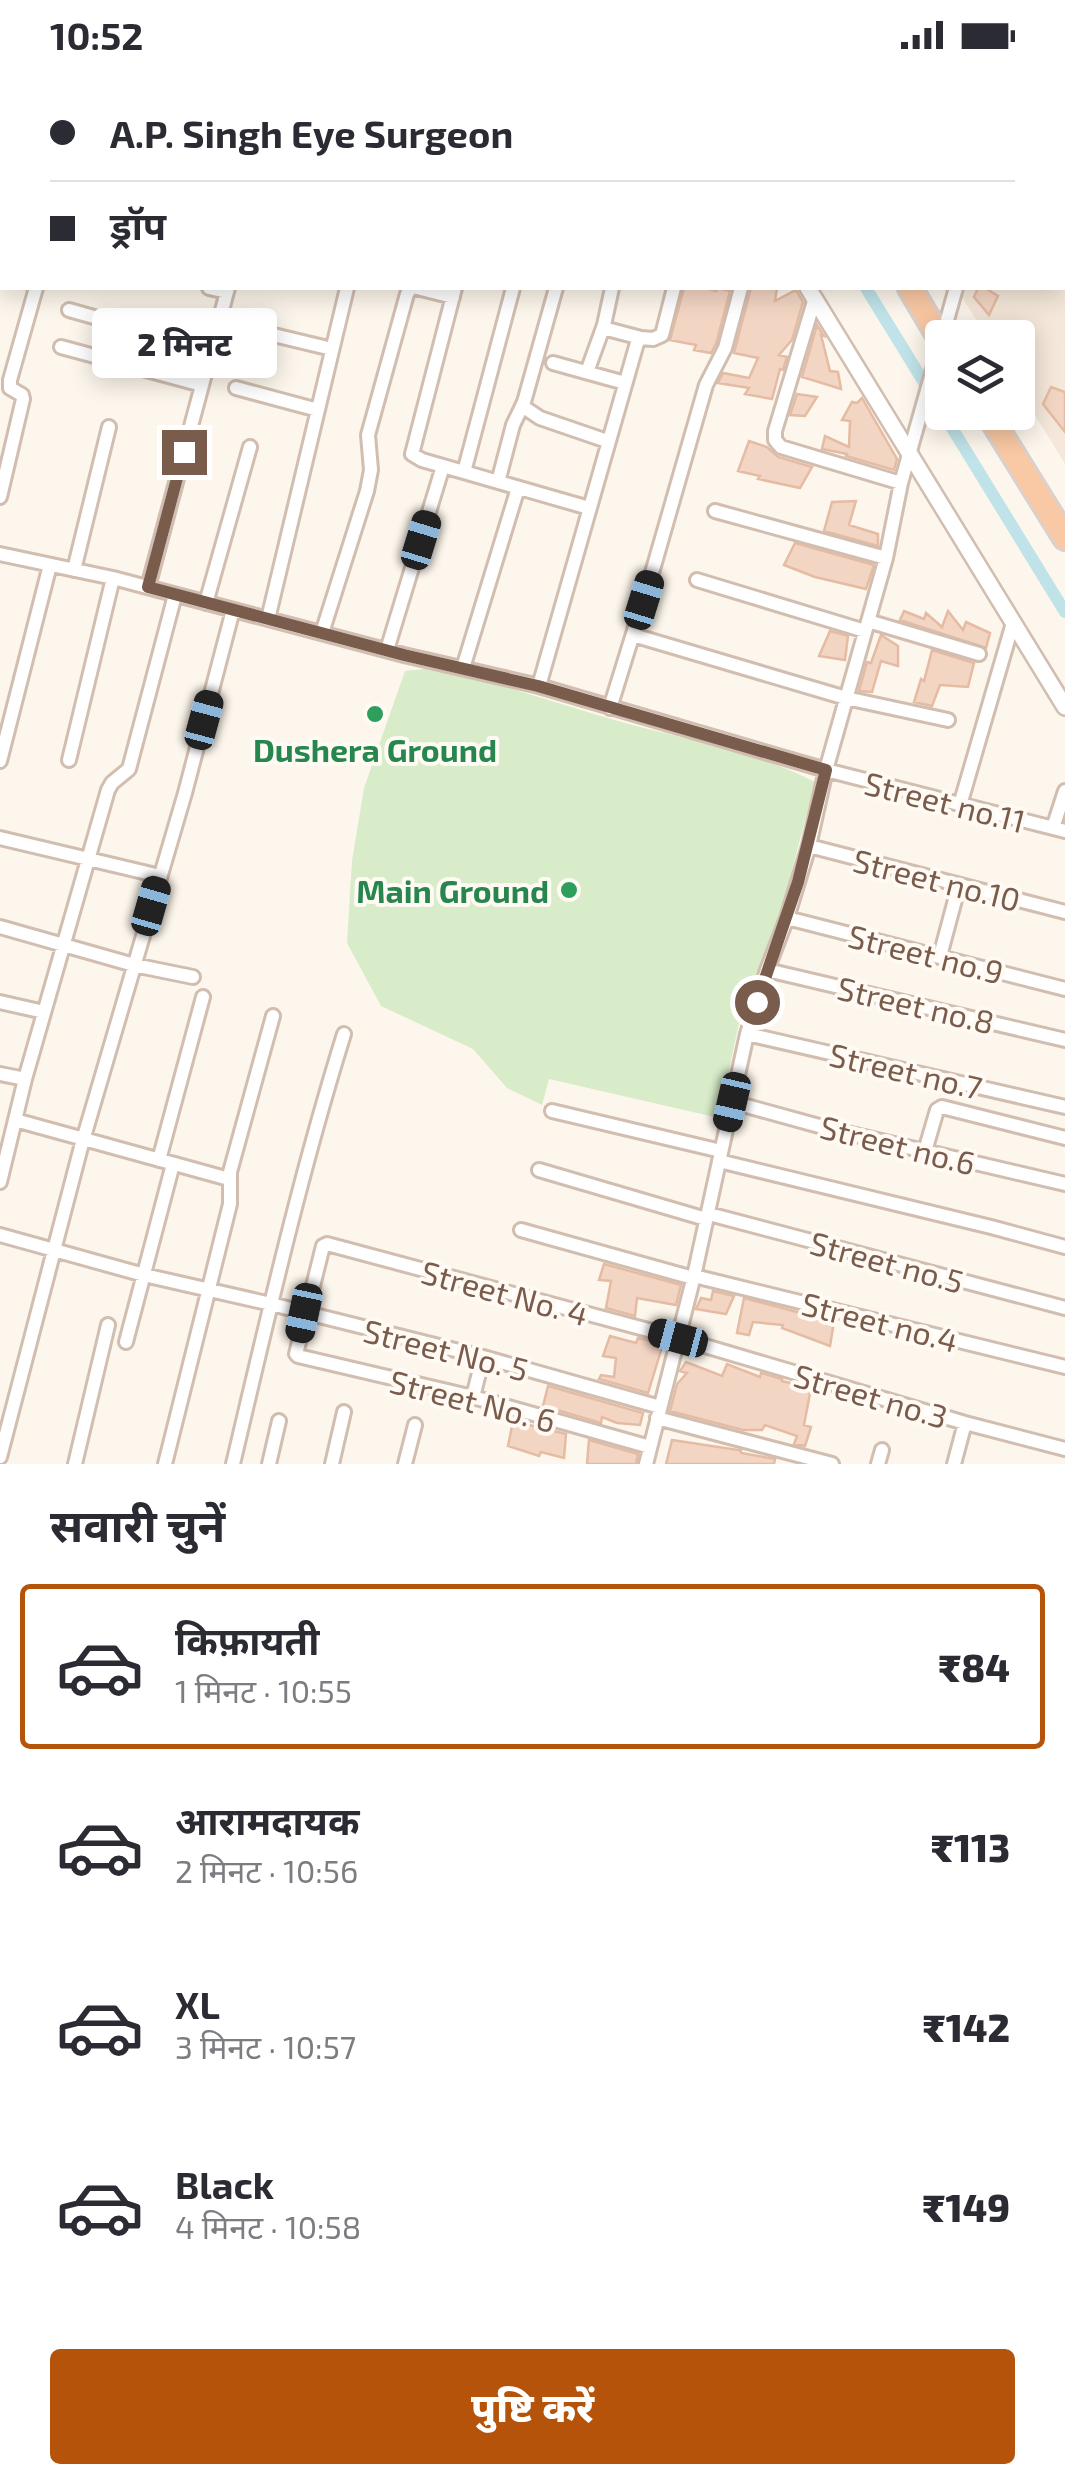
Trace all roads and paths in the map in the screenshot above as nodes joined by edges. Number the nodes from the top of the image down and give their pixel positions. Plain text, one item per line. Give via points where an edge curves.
1 (35, 290) edge
2 (227, 290) edge
3 (342, 290) edge
4 (412, 290) edge
5 (512, 290) edge
6 (555, 290) edge
7 (612, 290) edge
8 (673, 290) edge
9 (740, 290) edge
10 (911, 290) edge
11 (926, 290) edge
12 (956, 290) edge
13 (454, 292) edge
14 (811, 293) edge
15 (69, 310) dead end
16 (932, 320) edge
17 (938, 320) edge
18 (949, 320) edge
19 (219, 322) junction
20 (604, 326) junction
21 (640, 338) junction
22 (61, 347) dead end
23 (332, 349) junction
24 (212, 350) junction
25 (553, 363) dead end
26 (587, 372) junction
27 (624, 383) junction
28 (202, 384) junction
29 (236, 388) dead end
30 (925, 403) edge
31 (522, 406) junction
32 (318, 410) junction
33 (109, 427) dead end
34 (998, 430) edge
35 (1014, 430) edge
36 (608, 441) junction
37 (250, 447) dead end
38 (911, 448) junction
39 (443, 466) junction
40 (464, 472) junction
41 (498, 482) junction
42 (901, 483) junction
43 (518, 488) junction
44 (0, 497) edge
45 (588, 508) junction
46 (1065, 510) edge
47 (714, 511) dead end
48 (1065, 538) edge
49 (0, 554) edge
50 (886, 558) junction
51 (50, 564) junction
52 (74, 570) junction
53 (114, 578) junction
54 (696, 580) dead end
55 (148, 587) junction
56 (175, 594) junction
57 (206, 602) junction
58 (233, 610) junction
59 (268, 619) junction
60 (1013, 623) junction
61 (866, 626) junction
62 (322, 634) junction
63 (633, 635) junction
64 (387, 650) junction
65 (979, 654) dead end
66 (463, 668) junction
67 (538, 686) junction
68 (846, 698) junction
69 (1065, 707) edge
70 (610, 708) junction
71 (948, 720) dead end
72 (1, 753) edge
73 (70, 760) dead end
74 (826, 770) junction
75 (1065, 791) edge
76 (960, 805) junction
77 (1059, 830) edge
78 (0, 838) edge
79 (808, 846) junction
80 (87, 858) junction
81 (160, 876) junction
82 (959, 885) junction
83 (1065, 912) edge
84 (787, 918) junction
85 (0, 927) edge
86 (63, 945) junction
87 (940, 956) junction
88 (134, 964) junction
89 (767, 970) junction
90 (193, 978) dead end
91 (1065, 989) edge
92 (203, 997) dead end
93 (0, 1002) edge
94 (44, 1012) junction
95 (274, 1016) dead end
96 (344, 1034) dead end
97 (747, 1034) junction
98 (1065, 1040) edge
99 (0, 1074) edge
100 (25, 1080) junction
101 (732, 1102) junction
102 (1065, 1106) edge
103 (552, 1112) dead end
104 (14, 1120) junction
105 (1065, 1138) edge
106 (85, 1141) junction
107 (925, 1152) junction
108 (720, 1156) junction
109 (166, 1162) junction
110 (539, 1170) dead end
111 (230, 1179) junction
112 (0, 1182) edge
113 (1065, 1184) edge
114 (707, 1216) junction
115 (522, 1230) dead end
116 (0, 1234) edge
117 (1065, 1247) edge
118 (54, 1249) junction
119 (144, 1275) junction
120 (694, 1277) junction
121 (208, 1289) junction
122 (272, 1304) junction
123 (1065, 1308) edge
124 (304, 1313) junction
125 (108, 1325) dead end
126 (678, 1338) junction
127 (126, 1342) dead end
128 (483, 1358) junction
129 (1065, 1367) edge
130 (472, 1398) junction
131 (344, 1412) dead end
132 (658, 1413) junction
133 (279, 1421) dead end
134 (964, 1422) junction
135 (415, 1425) dead end
136 (650, 1447) junction
137 (1065, 1449) edge
138 (0, 1457) edge
139 (407, 1463) edge
140 (75, 1464) edge
141 (165, 1464) edge
142 (233, 1464) edge
143 (269, 1464) edge
144 (332, 1464) edge
145 (646, 1464) edge
146 (832, 1464) edge
147 (954, 1464) edge

1 - 44 street via 9,385 23,399
2 - 19 street
3 - 23 street
4 - 62 street via 368,435 367,490
5 - 40 street
6 - 31 street
7 - 20 street
8 - 21 street via 662,335
9 - 63 street via 725,348 709,374
10 - 16 highway
11 - 17 highway
12 - 18 street
13 - 39 street via 412,454
14 - 38 street
14 - 42 street via 775,440
15 - 24 street
19 - 23 street
19 - 24 street
20 - 21 street
20 - 26 street
21 - 27 street
22 - 28 street
23 - 32 street
24 - 28 street
25 - 26 street
26 - 27 street
27 - 36 street
28 - 55 street
29 - 32 street
30 - 38 street
31 - 36 street
31 - 41 street
32 - 59 street
33 - 52 street
34 - 48 highway
35 - 46 highway
36 - 45 street
37 - 57 street
38 - 42 street
38 - 60 street
39 - 40 street
39 - 64 street
40 - 41 street
41 - 43 street
42 - 50 street
43 - 45 street
43 - 66 street
45 - 67 street
47 - 50 street
49 - 51 street, Street no.11
50 - 61 street
51 - 52 street, Street no.11
51 - 72 street
52 - 53 street, Street no.11
53 - 55 street, Street no.11
53 - 73 street
54 - 61 street
55 - 56 street, Street no.11
56 - 57 street, Street no.11
56 - 80 street via 129,769 110,786
57 - 58 street, Street no.11
58 - 59 street, Street no.11
58 - 81 street
59 - 62 street, Street no.11
60 - 69 street
60 - 76 street
61 - 65 street
61 - 68 street
62 - 64 street, Street no.11
63 - 68 street
63 - 70 street
64 - 66 street, Street no.11
66 - 67 street, Street no.11
67 - 70 street, Street no.11
68 - 71 street
68 - 74 street
70 - 74 street, Street no.11
74 - 76 street, Street no.11
74 - 79 street
75 - 77 street
76 - 77 street, Street no.11
78 - 80 street
79 - 82 street, Street no.10
79 - 84 street
80 - 81 street
80 - 86 street
81 - 88 street
82 - 83 street, Street no.10
82 - 87 street
84 - 87 street, Street no.9
84 - 89 street
85 - 86 street
86 - 88 street
86 - 94 street
87 - 91 street, Street no.9
88 - 90 street
88 - 106 street
89 - 97 street
89 - 98 street, Street no.8
92 - 109 street
93 - 94 street
94 - 100 street
95 - 111 street
96 - 122 street
97 - 101 street
97 - 102 street, Street no.7
99 - 100 street
100 - 104 street
101 - 107 street, Street no.6
101 - 108 street
103 - 108 street
104 - 106 street
104 - 112 street
105 - 107 street via 942,1106
106 - 109 street
106 - 118 street
107 - 113 street, Street no.6
108 - 114 street
108 - 117 street
109 - 111 street
109 - 119 street
110 - 114 street, Street no.5
111 - 121 street
114 - 120 street
114 - 123 street, Street no.5
115 - 120 street, Street no.4
116 - 118 street, Street No. 5
118 - 119 street, Street No. 5
118 - 138 street
119 - 121 street, Street No. 5
119 - 127 street
120 - 126 street
120 - 129 street, Street no.4
121 - 122 street, Street No. 5
121 - 141 street
122 - 124 street, Street No. 5
122 - 142 street
124 - 126 street, Street No. 4 via 323,1246 332,1246
124 - 128 street, Street No. 5
124 - 130 street, Street No. 6 via 300,1358
125 - 140 street
126 - 132 street
126 - 134 street, Street no.3
128 - 130 street
128 - 132 street, Street No. 5
130 - 136 street, Street No. 6
131 - 144 street
132 - 136 street
132 - 146 street, Street No. 5
133 - 143 street
134 - 137 street, Street no.3
134 - 147 street
135 - 139 street
136 - 145 street

